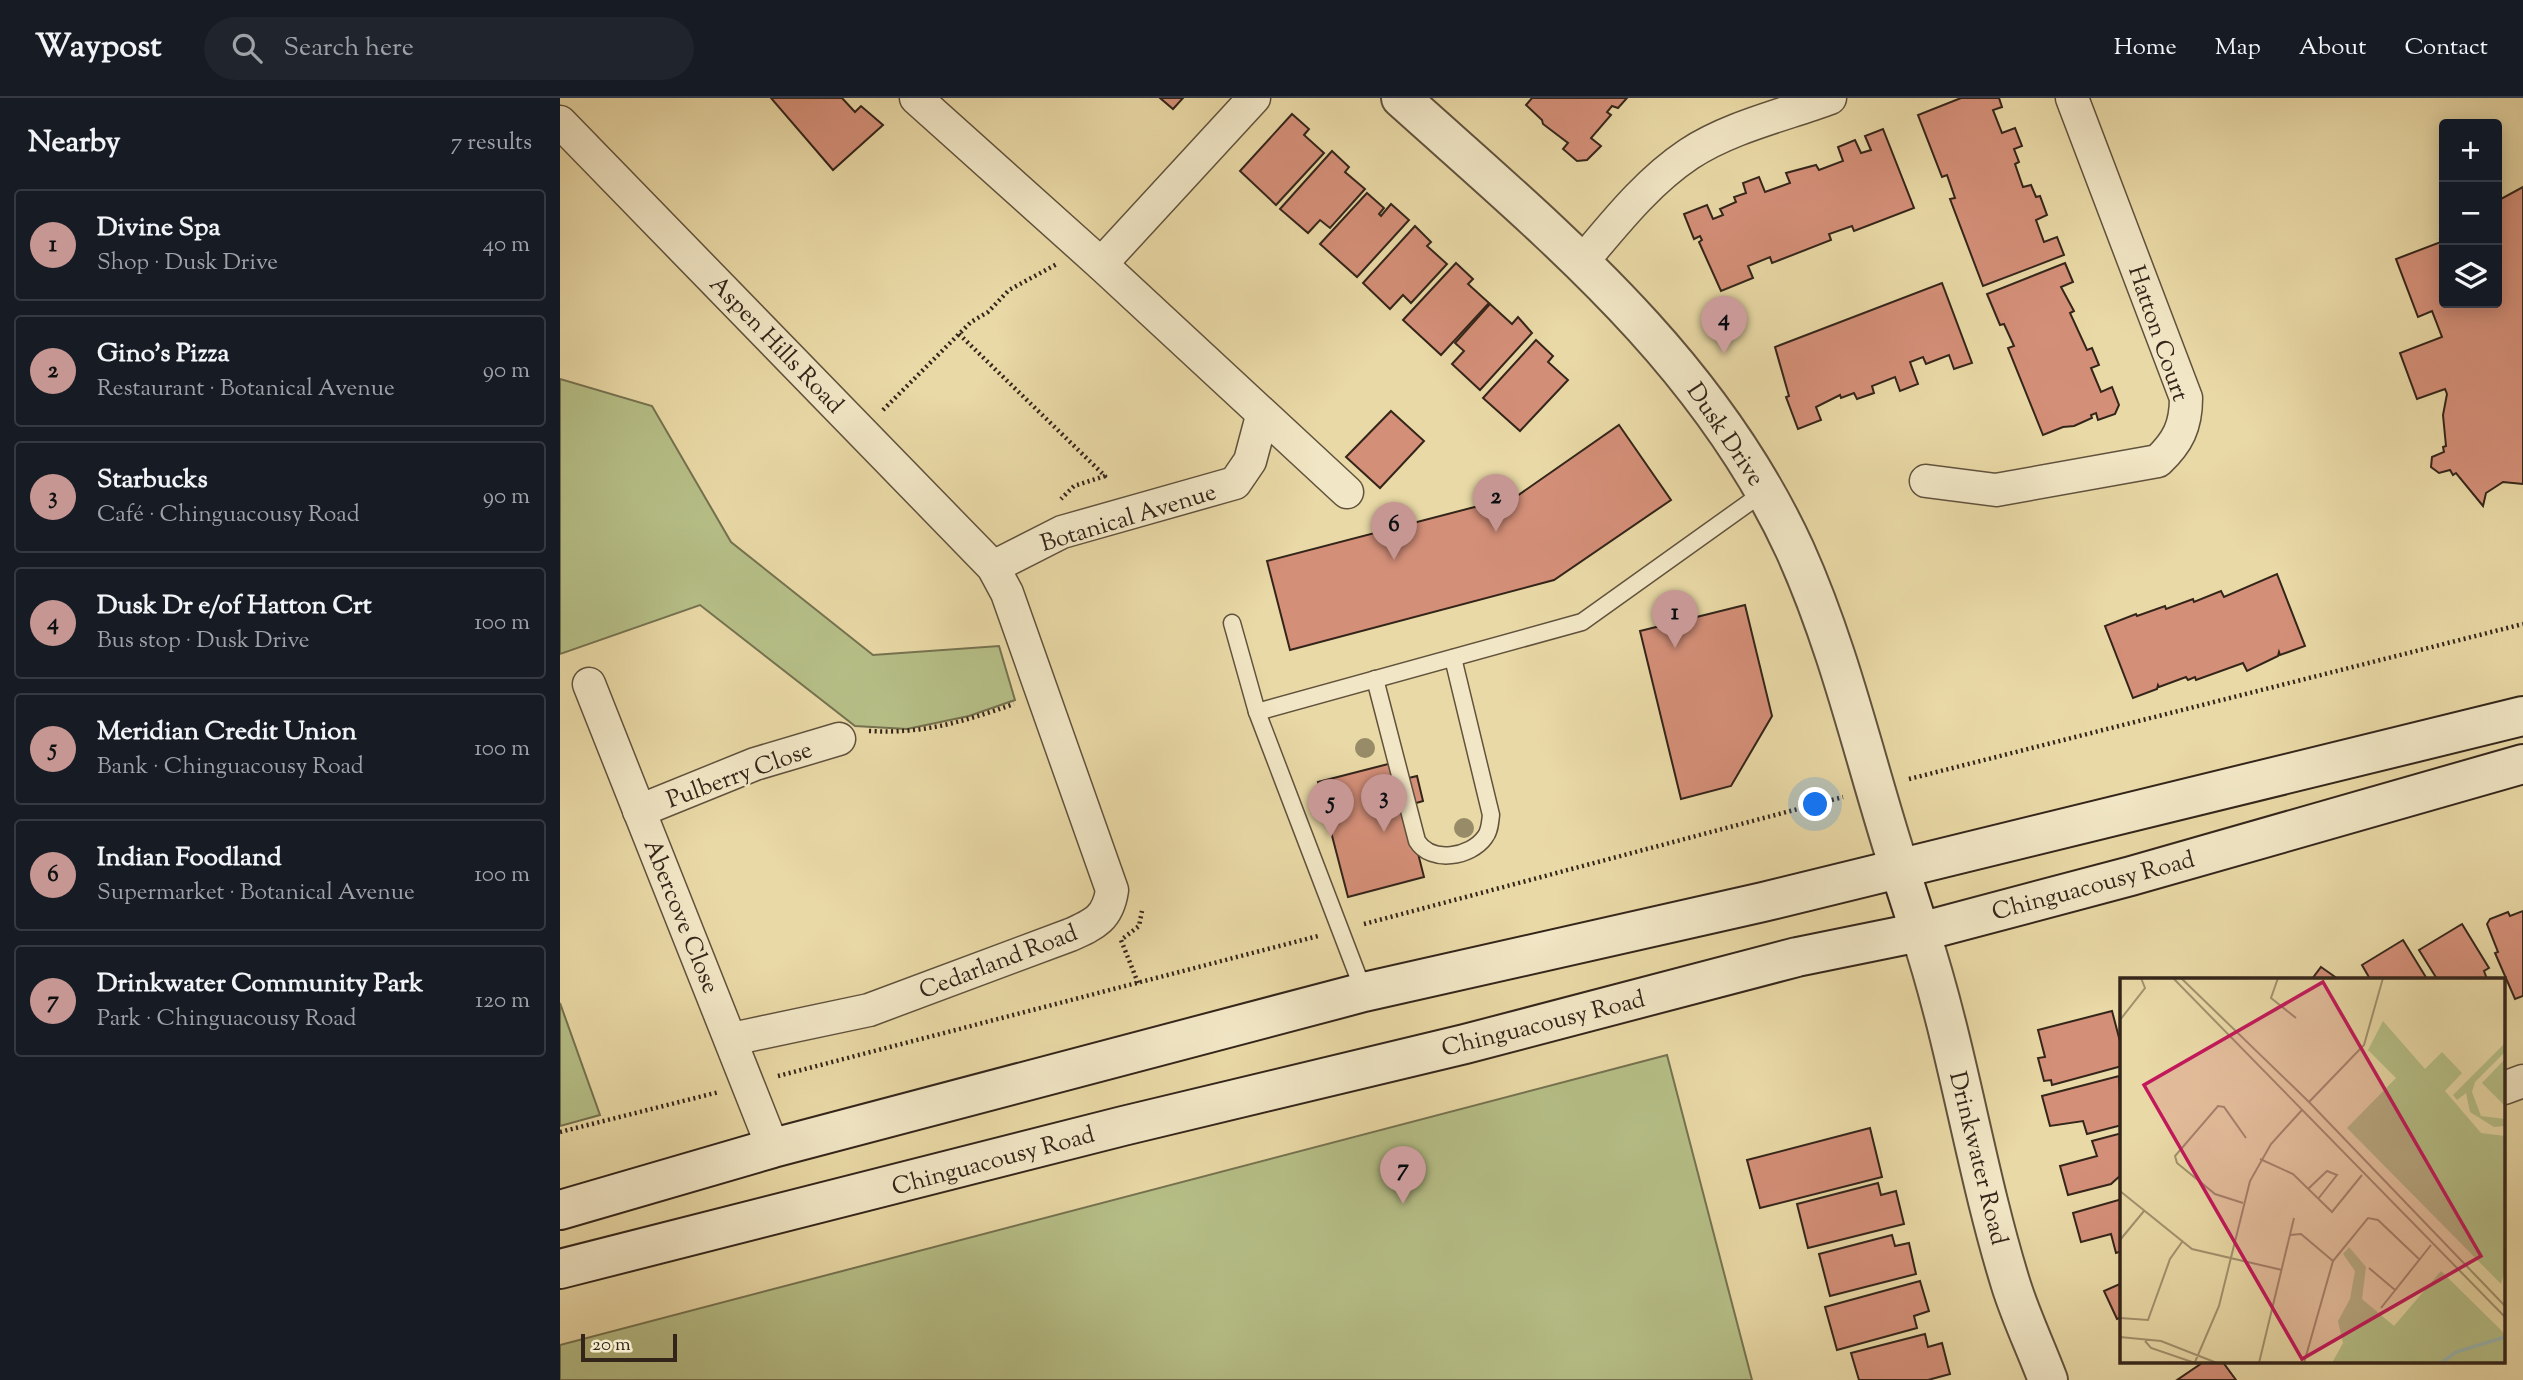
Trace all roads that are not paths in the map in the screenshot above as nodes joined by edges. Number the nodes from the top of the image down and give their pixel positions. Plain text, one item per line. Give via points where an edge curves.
1 (916, 98) edge
2 (1254, 98) edge
3 (1401, 98) edge
4 (1830, 98) edge
5 (2073, 98) edge
6 (560, 122) edge
7 (1582, 262) junction
8 (1101, 264) junction
9 (1262, 416) junction
10 (1926, 481) dead end
11 (1346, 492) dead end
12 (1764, 492) junction
13 (993, 567) junction
14 (1232, 623) dead end
15 (1453, 658) junction
16 (1375, 679) junction
17 (589, 684) dead end
18 (1257, 712) junction
19 (2523, 716) edge
20 (853, 735) road end
21 (2523, 764) edge
22 (639, 811) junction
23 (1899, 867) junction
24 (1920, 932) junction
25 (1364, 992) junction
26 (732, 1039) junction
27 (2523, 1081) edge
28 (2506, 1087) edge
29 (773, 1148) junction
30 (560, 1210) edge
31 (560, 1269) edge
32 (2048, 1380) edge

1 - 8 street
2 - 8 street
3 - 7 main road, Dusk Drive
4 - 7 street via 1690,153 1629,207
5 - 10 street, Hatton Court via 2186,398 2182,431 2158,461 1996,490
6 - 13 street, Aspen Hills Road
7 - 12 main road, Dusk Drive via 1641,320 1682,369
8 - 9 street
9 - 11 street
9 - 13 street, Botanical Avenue via 1250,461 1235,482 1062,532
12 - 15 lane via 1582,622
12 - 23 main road, Dusk Drive via 1794,548 1833,646
13 - 26 street, Cedarland Road via 1007,593 1106,870 1112,890 1110,907 1093,925 1070,935 869,1010
14 - 18 lane
15 - 16 lane
15 - 16 lane via 1491,815 1485,837 1476,845 1443,857 1427,854 1416,841
16 - 18 lane
17 - 22 street, Abercove Close
18 - 25 lane
19 - 23 main road
20 - 22 street, Pulberry Close via 755,764
21 - 24 main road, Chinguacousy Road
22 - 26 street, Abercove Close
23 - 24 main road, Dusk Drive
23 - 25 main road
24 - 31 main road, Chinguacousy Road via 1797,957
24 - 32 main road, Drinkwater Road via 2011,1286
25 - 29 main road
26 - 29 street, Abercove Close
27 - 28 street
29 - 30 main road

